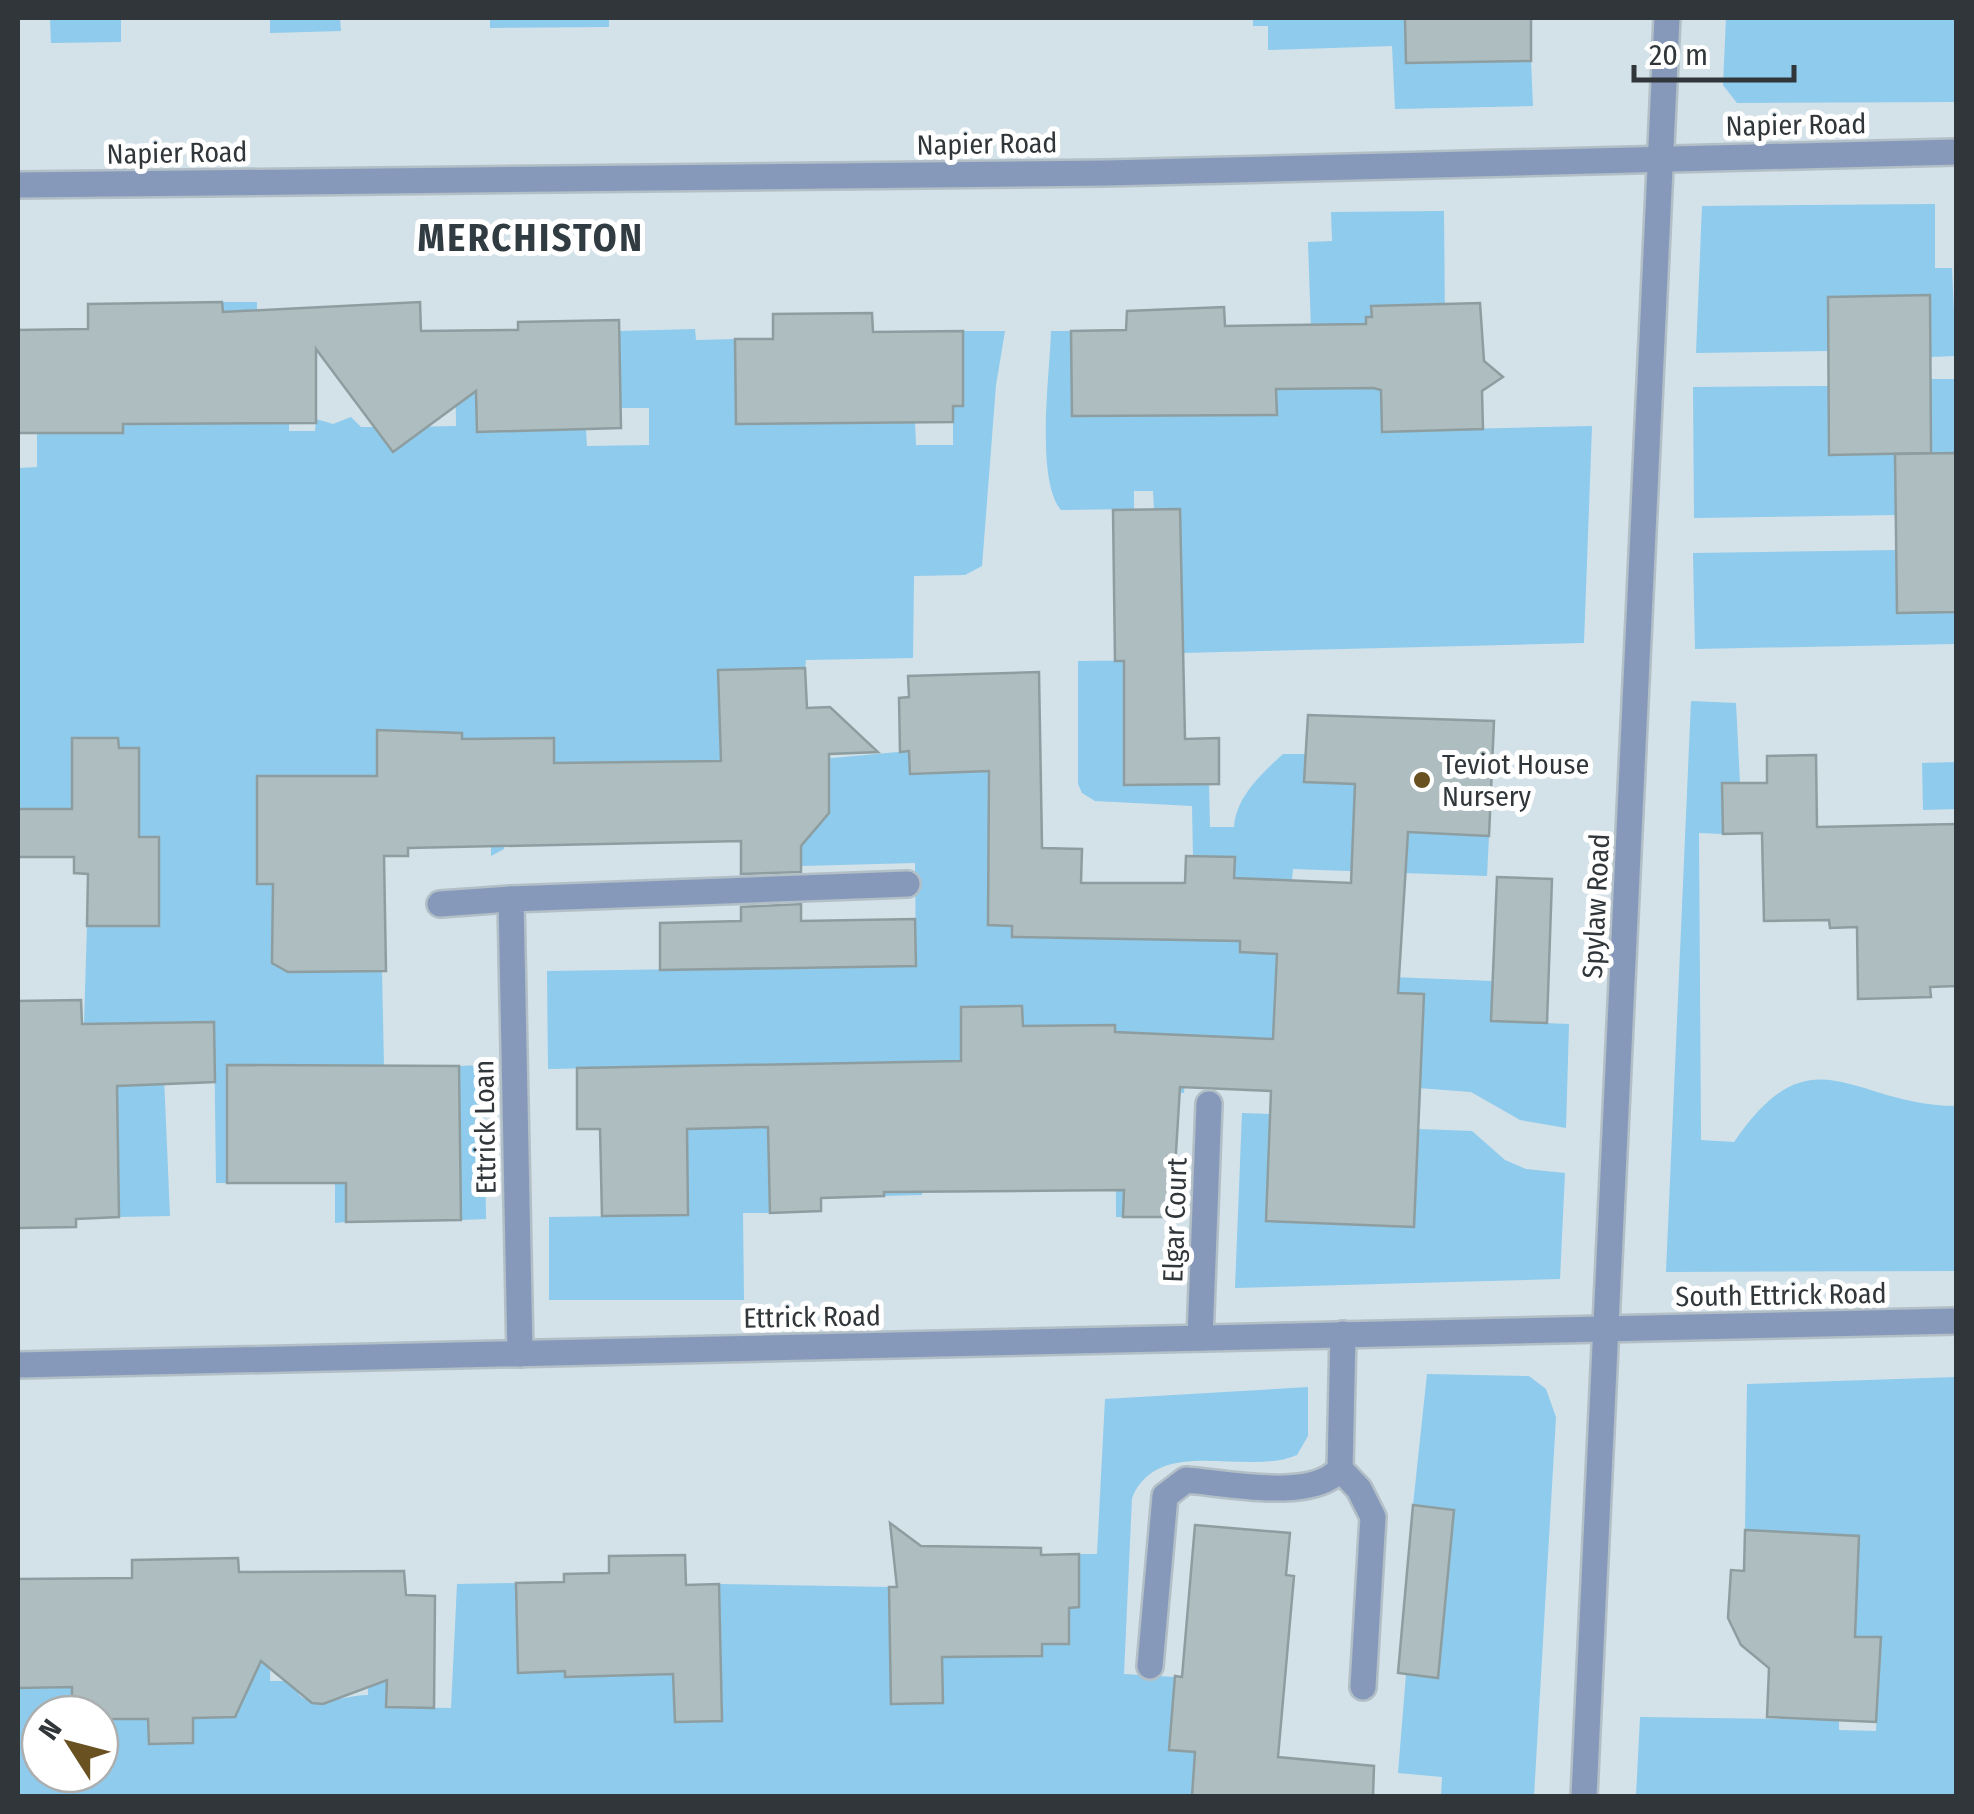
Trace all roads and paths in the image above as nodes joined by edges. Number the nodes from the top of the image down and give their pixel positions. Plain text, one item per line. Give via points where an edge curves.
1 (1667, 18) edge
2 (1956, 152) edge
3 (1660, 157) junction
4 (18, 185) edge
5 (907, 884) dead end
6 (511, 900) junction
7 (440, 904) dead end
8 (1209, 1104) dead end
9 (1956, 1321) edge
10 (1607, 1329) junction
11 (1344, 1334) junction
12 (1200, 1338) junction
13 (520, 1354) junction
14 (18, 1365) edge
15 (1340, 1470) junction
16 (1150, 1666) dead end
17 (1363, 1687) dead end
18 (1584, 1796) edge

1 - 3 street, Spylaw Road
2 - 3 street, Napier Road
3 - 4 street, Napier Road via 1143,172
3 - 10 street, Spylaw Road
5 - 6 street
6 - 7 street
6 - 13 street, Ettrick Loan
8 - 12 street, Elgar Court
9 - 10 street, South Ettrick Road
10 - 11 street, Ettrick Road
10 - 18 street, Spylaw Road
11 - 12 street, Ettrick Road
11 - 15 street
12 - 13 street, Ettrick Road
13 - 14 street, Ettrick Road
15 - 16 street via 1312,1488 1186,1480 1169,1490 1161,1502
15 - 17 street via 1360,1489 1373,1517

